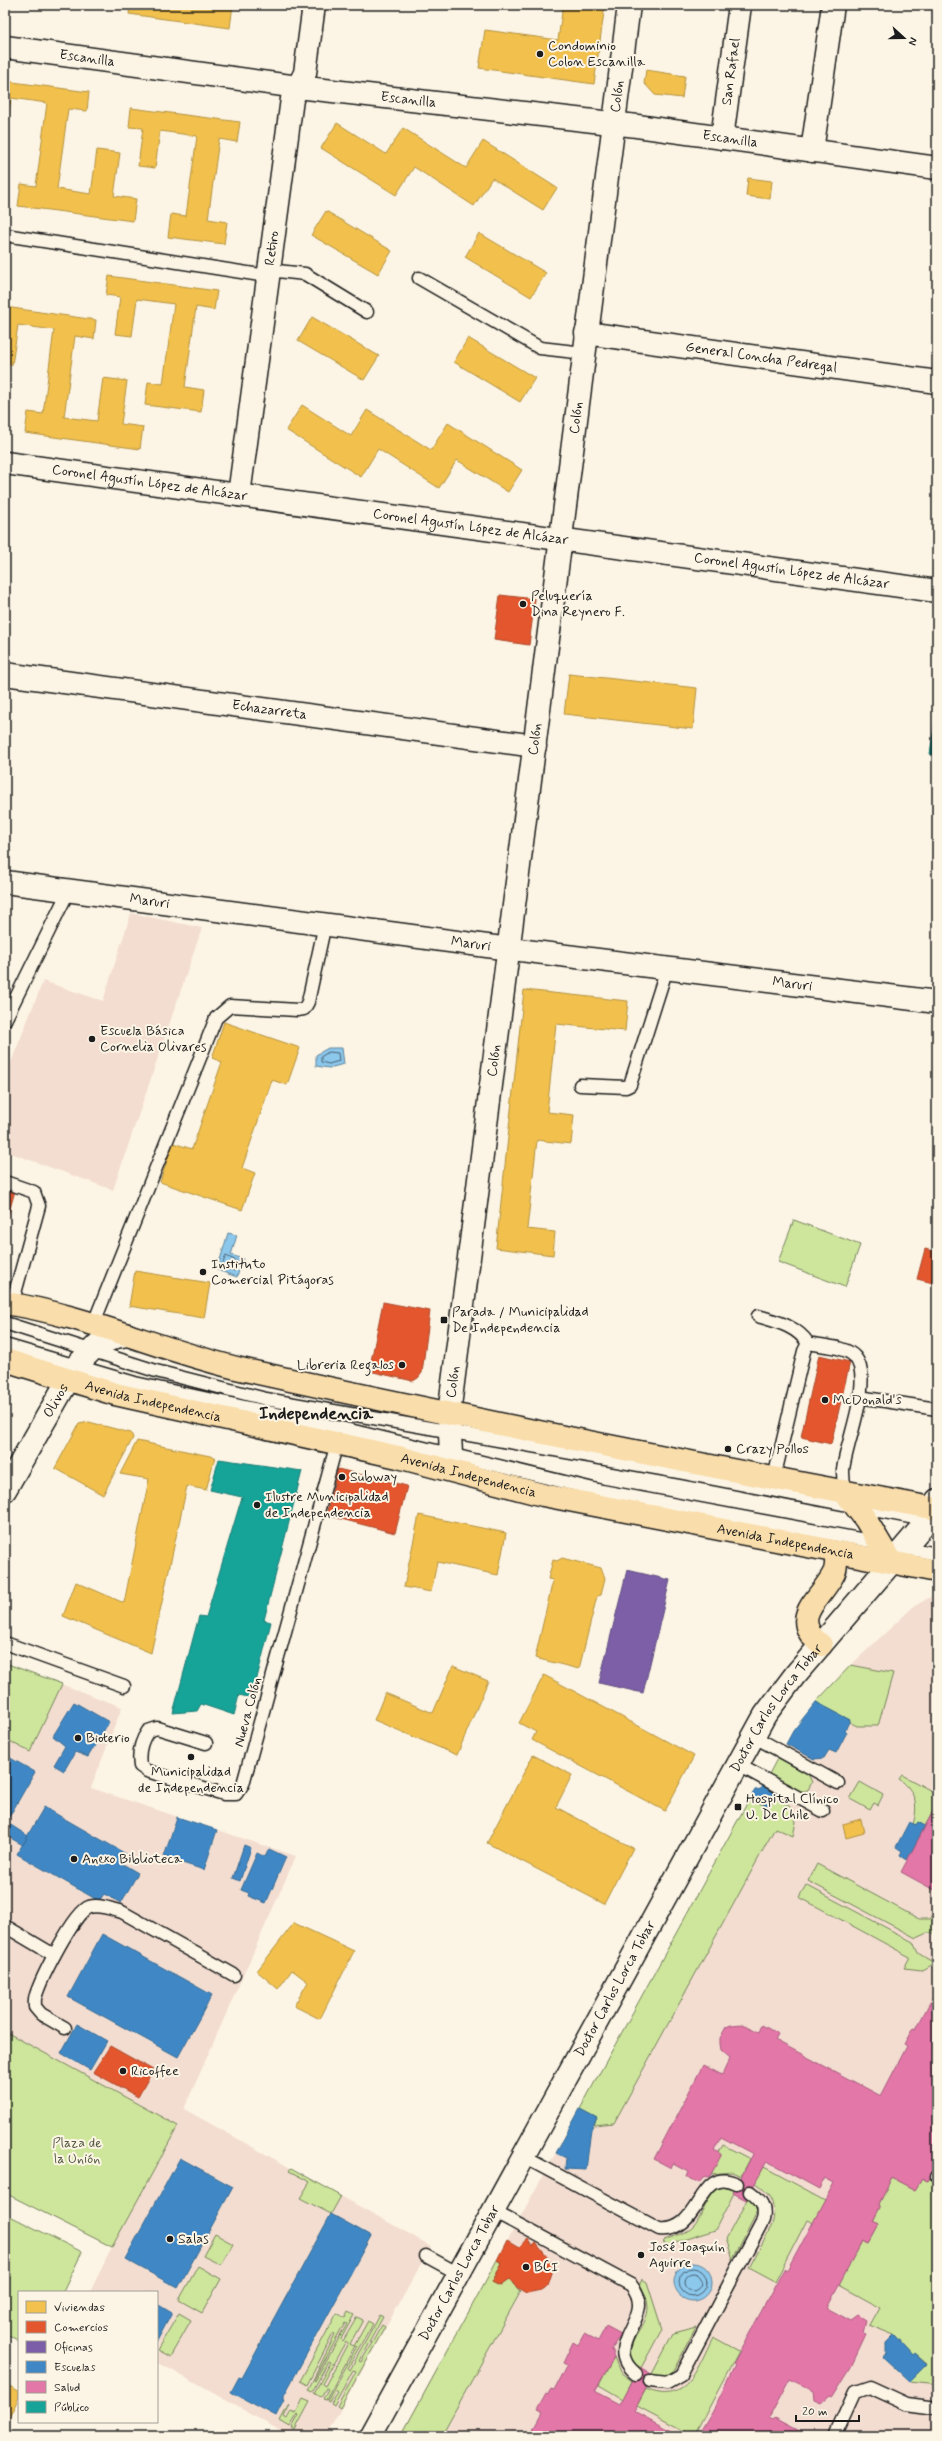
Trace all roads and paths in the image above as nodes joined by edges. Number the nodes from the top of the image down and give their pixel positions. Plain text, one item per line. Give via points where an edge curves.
1 (314, 5) edge
2 (629, 5) edge
3 (740, 5) edge
4 (833, 5) edge
5 (5, 47) edge
6 (298, 87) junction
7 (614, 124) junction
8 (722, 138) junction
9 (812, 151) junction
10 (937, 168) edge
11 (5, 235) edge
12 (268, 273) junction
13 (420, 278) dead end
14 (367, 312) dead end
15 (585, 343) junction
16 (937, 382) edge
17 (5, 463) edge
18 (239, 495) junction
19 (561, 540) junction
20 (937, 591) edge
21 (5, 674) edge
22 (535, 746) junction
23 (5, 882) edge
24 (69, 890) junction
25 (325, 924) junction
26 (509, 948) junction
27 (668, 968) junction
28 (937, 1002) edge
29 (5, 1020) edge
30 (580, 1085) dead end
31 (5, 1182) edge
32 (7, 1310) edge
33 (758, 1316) dead end
34 (93, 1325) junction
35 (128, 1335) junction
36 (808, 1343) junction
37 (5, 1345) edge
38 (91, 1350) junction
39 (5, 1360) edge
40 (72, 1373) junction
41 (859, 1397) junction
42 (937, 1409) edge
43 (442, 1425) junction
44 (337, 1443) junction
45 (455, 1463) junction
46 (774, 1478) junction
47 (5, 1490) edge
48 (851, 1499) junction
49 (934, 1512) edge
50 (880, 1543) junction
51 (836, 1552) junction
52 (937, 1554) edge
53 (897, 1555) junction
54 (937, 1571) edge
55 (5, 1643) edge
56 (821, 1645) junction
57 (124, 1686) dead end
58 (753, 1736) junction
59 (206, 1743) dead end
60 (737, 1764) junction
61 (838, 1783) dead end
62 (823, 1811) dead end
63 (5, 1926) edge
64 (54, 1955) junction
65 (234, 1975) dead end
66 (65, 2028) dead end
67 (524, 2157) junction
68 (737, 2184) dead end
69 (750, 2192) dead end
70 (493, 2211) junction
71 (426, 2256) dead end
72 (459, 2274) junction
73 (636, 2374) dead end
74 (650, 2381) dead end
75 (937, 2408) edge
76 (370, 2436) edge
77 (835, 2436) edge

1 - 6 street, Retiro via 305,73
2 - 7 street, Colón
3 - 8 street, San Rafael
4 - 9 street
5 - 6 street, Escanilla
6 - 7 street, Escanilla
6 - 12 street, Retiro via 292,99
7 - 8 street, Escanilla
7 - 15 street, Colón
8 - 9 street, Escanilla
9 - 10 street, Escanilla
11 - 12 lane
12 - 14 lane via 305,274
12 - 18 street, Retiro
13 - 15 lane via 540,348
15 - 16 street, General Concha Pedregal
15 - 19 street, Colón
17 - 18 street, Coronel Agustín López de Alcázar
18 - 19 street, Coronel Agustín López de Alcázar
19 - 20 street, Coronel Agustín López de Alcázar
19 - 22 street, Colón
21 - 22 street, Echazarreta
22 - 26 street, Colón
23 - 24 street, Maruri
24 - 25 street, Maruri
24 - 29 lane
25 - 26 street, Maruri
25 - 34 lane via 308,1002 304,1009 230,1006 216,1018
26 - 27 street, Maruri
26 - 43 street, Colón
27 - 28 street, Maruri
27 - 30 lane via 630,1084 626,1087
31 - 32 lane via 34,1192 39,1206
32 - 34 main road
32 - 38 lane
33 - 36 lane via 785,1324 801,1333
34 - 35 main road
35 - 38 street, Olivos via 104,1341
35 - 43 main road via 239,1369
36 - 41 lane via 844,1350 854,1355 862,1367
36 - 46 lane
37 - 40 lane
38 - 40 street, Olivos
38 - 43 lane via 230,1390
39 - 40 main road, Avenida Independencia
40 - 44 main road, Avenida Independencia via 115,1394
40 - 45 lane via 173,1392
40 - 47 street, Olivos
41 - 42 lane
41 - 48 lane via 843,1469
43 - 45 street, Colón
43 - 46 main road
43 - 48 lane via 684,1473
44 - 45 main road, Avenida Independencia
44 - 59 lane, Nueva Colón via 243,1784 236,1794 224,1794 147,1771 140,1766 138,1756 148,1730 157,1728
45 - 50 lane
45 - 51 main road, Avenida Independencia via 594,1506
46 - 48 main road
48 - 49 main road
48 - 50 main road
49 - 53 street, Doctor Carlos Lorca Tobar
50 - 53 main road
51 - 53 main road, Avenida Independencia
51 - 56 main road via 834,1573 809,1608 805,1620 808,1632
52 - 53 lane
53 - 54 main road, Avenida Independencia
53 - 56 street, Doctor Carlos Lorca Tobar
55 - 57 lane
56 - 58 street, Doctor Carlos Lorca Tobar via 780,1695
58 - 60 street, Doctor Carlos Lorca Tobar
58 - 61 lane
60 - 62 lane
60 - 67 street, Doctor Carlos Lorca Tobar
63 - 64 lane
64 - 65 lane via 81,1911 89,1907 103,1906 122,1912
64 - 66 lane via 35,1997 35,2007 41,2014
67 - 68 lane via 659,2229 666,2230 685,2222 706,2189 714,2182 724,2180
67 - 70 street, Doctor Carlos Lorca Tobar
69 - 74 lane via 761,2200 764,2207 763,2220 684,2370 674,2380 666,2383
70 - 72 street, Doctor Carlos Lorca Tobar
70 - 73 lane via 631,2285 637,2291 640,2300 638,2315 622,2350 626,2362
71 - 72 lane
72 - 76 street, Doctor Carlos Lorca Tobar
75 - 77 lane via 907,2404 870,2387 855,2392

